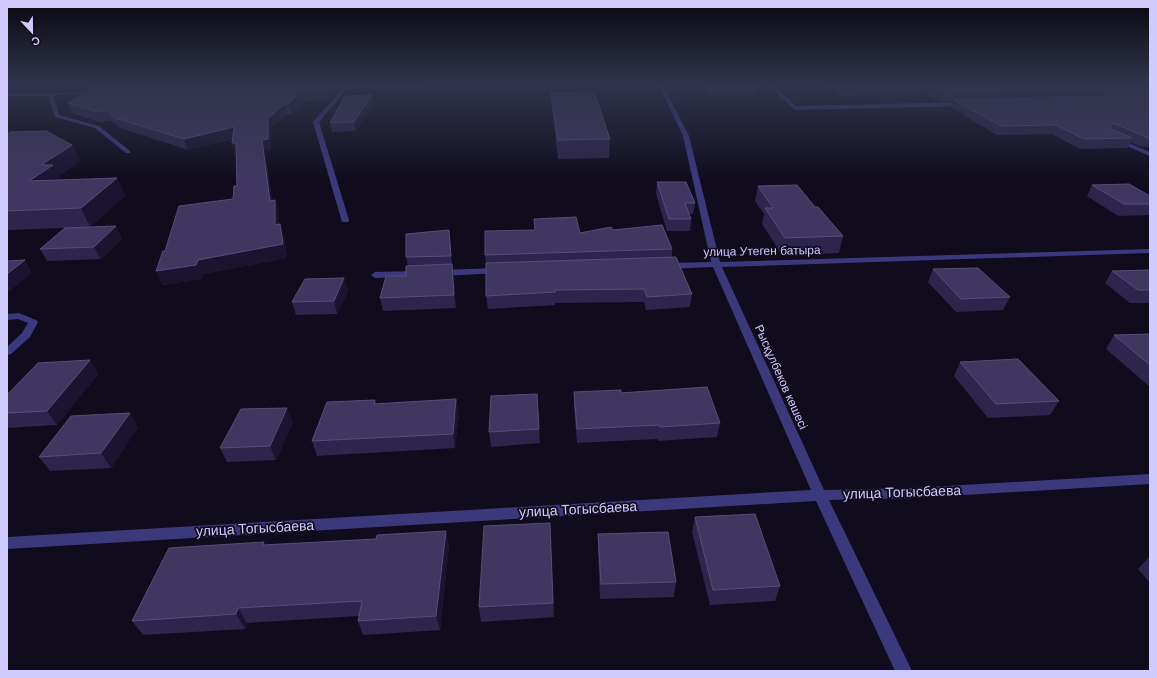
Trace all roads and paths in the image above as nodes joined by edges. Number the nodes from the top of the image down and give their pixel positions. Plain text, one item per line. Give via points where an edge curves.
1 (59, 117) edge
2 (321, 117) edge
3 (677, 117) edge
4 (1109, 136) edge
5 (128, 152) dead end
6 (1150, 154) edge
7 (345, 220) dead end
8 (1150, 251) edge
9 (716, 264) junction
10 (660, 266) edge
11 (510, 271) edge
12 (375, 275) dead end
13 (7, 317) edge
14 (7, 352) edge
15 (1150, 479) edge
16 (820, 495) junction
17 (7, 543) edge
18 (904, 671) edge

1 - 5 street via 98,127
2 - 7 street via 316,122
3 - 9 street, Рысқұлбеков көшесі via 686,136
4 - 6 street
8 - 9 street, улица Утеген батыра
9 - 10 street, улица Утеген батыра
9 - 16 street, Рысқұлбеков көшесі
11 - 12 street
13 - 14 street via 19,316 33,322 26,335
15 - 16 street, улица Тогысбаева via 912,493
16 - 17 street, улица Тогысбаева
16 - 18 street, Рысқұлбеков көшесі

